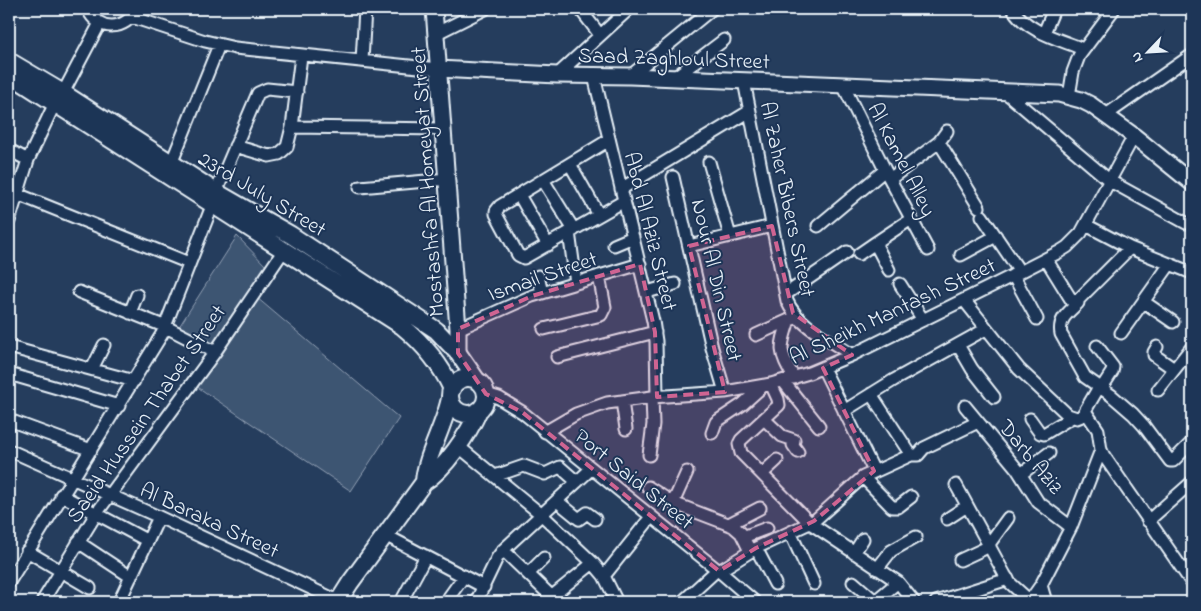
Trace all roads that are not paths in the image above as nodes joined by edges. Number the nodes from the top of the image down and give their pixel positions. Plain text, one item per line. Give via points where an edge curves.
1 (88, 9) edge
2 (365, 9) edge
3 (434, 9) edge
4 (484, 9) edge
5 (580, 9) edge
6 (629, 9) edge
7 (712, 9) edge
8 (1013, 9) edge
9 (1054, 9) edge
10 (1114, 9) edge
11 (134, 13) edge
12 (100, 24) junction
13 (1044, 33) junction
14 (435, 34) junction
15 (600, 35) junction
16 (724, 40) dead end
17 (218, 45) junction
18 (1083, 49) junction
19 (1192, 55) edge
20 (301, 56) junction
21 (9, 61) edge
22 (362, 61) junction
23 (438, 69) junction
24 (9, 74) edge
25 (557, 75) junction
26 (594, 76) junction
27 (630, 76) junction
28 (674, 78) junction
29 (744, 81) junction
30 (843, 85) junction
31 (1004, 91) junction
32 (297, 92) junction
33 (1069, 96) junction
34 (59, 98) junction
35 (750, 111) junction
36 (1106, 115) junction
37 (292, 127) junction
38 (444, 129) junction
39 (947, 131) dead end
40 (1134, 136) junction
41 (609, 140) junction
42 (939, 142) junction
43 (235, 146) junction
44 (9, 150) edge
45 (28, 160) junction
46 (710, 162) dead end
47 (171, 164) junction
48 (570, 164) junction
49 (887, 175) junction
50 (673, 176) dead end
51 (448, 179) junction
52 (544, 180) junction
53 (1110, 181) junction
54 (1192, 183) edge
55 (360, 187) dead end
56 (17, 194) junction
57 (519, 195) junction
58 (622, 195) junction
59 (214, 199) junction
60 (599, 215) junction
61 (911, 219) junction
62 (9, 221) edge
63 (1186, 223) dead end
64 (1086, 225) junction
65 (772, 226) junction
66 (818, 226) dead end
67 (572, 231) junction
68 (730, 236) junction
69 (996, 236) junction
70 (633, 237) junction
71 (875, 243) junction
72 (548, 245) junction
73 (614, 245) dead end
74 (689, 246) junction
75 (1130, 248) junction
76 (284, 250) junction
77 (928, 250) dead end
78 (846, 252) dead end
79 (859, 254) dead end
80 (961, 255) dead end
81 (1046, 259) junction
82 (189, 263) junction
83 (640, 264) junction
84 (1170, 264) junction
85 (889, 270) dead end
86 (1016, 273) junction
87 (1192, 273) edge
88 (538, 276) dead end
89 (599, 276) junction
90 (576, 283) junction
91 (675, 284) dead end
92 (900, 284) dead end
93 (79, 292) dead end
94 (647, 292) junction
95 (542, 293) junction
96 (786, 294) junction
97 (137, 295) dead end
98 (964, 300) junction
99 (1078, 302) junction
100 (1144, 302) junction
101 (130, 313) junction
102 (793, 319) junction
103 (1037, 319) dead end
104 (923, 320) junction
105 (1173, 322) dead end
106 (425, 323) junction
107 (166, 327) junction
108 (986, 328) junction
109 (458, 329) junction
110 (544, 329) dead end
111 (655, 332) junction
112 (1121, 333) dead end
113 (756, 335) dead end
114 (414, 336) junction
115 (104, 345) dead end
116 (958, 345) junction
117 (1097, 346) dead end
118 (9, 347) edge
119 (1158, 347) dead end
120 (1192, 347) edge
121 (215, 352) junction
122 (458, 353) junction
123 (852, 354) junction
124 (556, 357) dead end
125 (440, 366) junction
126 (823, 368) junction
127 (92, 369) junction
128 (1174, 369) junction
129 (9, 374) edge
130 (789, 380) junction
131 (134, 381) junction
132 (767, 385) junction
133 (482, 388) junction
134 (1100, 388) junction
135 (1158, 390) dead end
136 (726, 392) junction
137 (451, 394) junction
138 (871, 394) junction
139 (654, 397) junction
140 (994, 397) dead end
141 (622, 401) junction
142 (118, 406) junction
143 (965, 406) dead end
144 (479, 410) junction
145 (844, 411) junction
146 (1086, 411) junction
147 (1072, 417) junction
148 (764, 419) junction
149 (1030, 419) dead end
150 (9, 420) edge
151 (978, 422) junction
152 (819, 426) dead end
153 (626, 429) dead end
154 (545, 432) junction
155 (712, 432) dead end
156 (1192, 442) edge
157 (458, 446) junction
158 (9, 450) edge
159 (91, 450) junction
160 (1101, 450) junction
161 (798, 452) dead end
162 (1049, 453) dead end
163 (650, 455) dead end
164 (911, 455) junction
165 (777, 460) dead end
166 (591, 469) junction
167 (874, 471) junction
168 (686, 472) dead end
169 (762, 474) junction
170 (1021, 474) junction
171 (495, 476) junction
172 (863, 477) junction
173 (72, 478) junction
174 (424, 482) junction
175 (577, 482) junction
176 (1192, 482) edge
177 (956, 485) dead end
178 (648, 487) dead end
179 (110, 494) junction
180 (61, 495) junction
181 (912, 498) dead end
182 (557, 501) junction
183 (673, 503) junction
184 (968, 506) junction
185 (760, 508) dead end
186 (96, 514) junction
187 (542, 515) junction
188 (159, 517) junction
189 (651, 517) junction
190 (1008, 518) dead end
191 (595, 519) dead end
192 (947, 519) dead end
193 (1148, 521) junction
194 (810, 523) junction
195 (729, 524) junction
196 (1071, 527) junction
197 (767, 528) dead end
198 (790, 532) junction
199 (385, 536) junction
200 (743, 537) junction
201 (916, 537) dead end
202 (863, 539) dead end
203 (148, 541) junction
204 (78, 542) junction
205 (989, 545) junction
206 (503, 550) junction
207 (753, 550) junction
208 (27, 551) junction
209 (854, 553) junction
210 (426, 556) junction
211 (544, 558) dead end
212 (960, 560) dead end
213 (593, 563) junction
214 (878, 569) junction
215 (61, 570) junction
216 (718, 571) junction
217 (1007, 572) junction
218 (528, 574) junction
219 (464, 576) junction
220 (604, 576) junction
221 (131, 577) junction
222 (9, 582) edge
223 (853, 582) dead end
224 (898, 582) junction
225 (1192, 583) edge
226 (775, 584) dead end
227 (814, 584) dead end
228 (1041, 585) junction
229 (484, 587) junction
230 (90, 588) dead end
231 (449, 597) dead end
232 (549, 600) edge
233 (42, 602) edge
234 (119, 602) edge
235 (338, 602) edge
236 (401, 602) edge
237 (476, 602) edge
238 (617, 602) edge
239 (682, 602) edge
240 (755, 602) edge
241 (874, 602) edge
242 (914, 602) edge
243 (936, 602) edge
244 (1029, 602) edge
245 (1046, 602) edge

1 - 12 street
2 - 22 street
3 - 14 street, Mostashfa Al Homeyat Street
4 - 14 street
5 - 15 street
6 - 15 street
7 - 27 street
8 - 13 street via 1024,22
9 - 13 street
10 - 18 street
11 - 12 street via 120,25
11 - 17 street, Saad Zaghloul Street
12 - 34 street
13 - 18 street
14 - 23 street, Mostashfa Al Homeyat Street
15 - 25 street
16 - 28 street
17 - 20 street, Saad Zaghloul Street
17 - 47 street
18 - 33 street
19 - 36 street
20 - 22 street, Saad Zaghloul Street
20 - 32 street
21 - 34 main road, 23rd July Street
22 - 23 street, Saad Zaghloul Street
23 - 25 street, Saad Zaghloul Street
23 - 38 street, Mostashfa Al Homeyat Street
24 - 34 main road, 23rd July Street
25 - 26 street, Saad Zaghloul Street
26 - 27 street, Saad Zaghloul Street
26 - 41 street, Abd Al Aziz Street
27 - 28 street, Saad Zaghloul Street
28 - 29 street, Saad Zaghloul Street
29 - 30 street, Saad Zaghloul Street
29 - 35 street, Al Zaher Bibers Street
30 - 31 street, Saad Zaghloul Street
30 - 49 street, Al Kamel Alley
31 - 33 street, Saad Zaghloul Street
31 - 53 street
32 - 37 street
32 - 43 street via 260,90
33 - 36 street, Saad Zaghloul Street
34 - 45 street
34 - 47 main road, 23rd July Street
34 - 59 main road, 23rd July Street
35 - 58 street
35 - 65 street, Al Zaher Bibers Street
36 - 40 street, Saad Zaghloul Street
37 - 38 street
37 - 43 street via 287,147 279,154 269,156
38 - 51 street, Mostashfa Al Homeyat Street
39 - 42 street
40 - 53 street, Al Sheikh Mantash Street
40 - 54 street, Saad Zaghloul Street
41 - 48 street
41 - 58 street, Abd Al Aziz Street
42 - 49 street
42 - 69 street
43 - 59 street
44 - 45 street
45 - 56 street
46 - 68 street
47 - 59 main road, 23rd July Street
48 - 52 street
48 - 60 street
49 - 61 street, Al Kamel Alley
49 - 66 street
50 - 74 street, Nour Al Din Street
51 - 55 street
51 - 109 street, Mostashfa Al Homeyat Street
52 - 57 street
52 - 67 street
53 - 63 street
53 - 64 street, Al Sheikh Mantash Street
56 - 62 street
56 - 82 street
57 - 72 street
57 - 72 street via 496,211 520,257
58 - 60 street
58 - 70 street, Abd Al Aziz Street
59 - 76 main road, 23rd July Street
59 - 82 street
59 - 106 main road, 23rd July Street via 291,235
60 - 67 street
61 - 71 street
61 - 77 street, Al Kamel Alley
64 - 75 street
64 - 81 street, Al Sheikh Mantash Street via 1067,247
65 - 68 street
65 - 96 street, Al Zaher Bibers Street
67 - 72 street
67 - 90 street
68 - 74 street
69 - 80 street
69 - 86 street
70 - 73 street
70 - 83 street, Abd Al Aziz Street
71 - 79 street
71 - 85 street
74 - 136 street, Nour Al Din Street via 712,348
75 - 84 street
75 - 99 street
76 - 114 main road, 23rd July Street
76 - 121 street, Saeid Hussein Thabet Street
78 - 96 street
81 - 86 street, Al Sheikh Mantash Street
81 - 99 street via 1072,301
82 - 107 street
83 - 89 street, Ismail Street
83 - 94 street, Abd Al Aziz Street
84 - 87 street
84 - 100 street
86 - 98 street, Al Sheikh Mantash Street
86 - 103 street
88 - 95 street
89 - 90 street, Ismail Street
89 - 110 street via 605,307 601,315
90 - 95 street, Ismail Street
91 - 94 street
92 - 104 street
93 - 101 street
94 - 111 street, Abd Al Aziz Street
95 - 109 street, Ismail Street
96 - 102 street, Al Zaher Bibers Street
97 - 101 street
98 - 104 street, Al Sheikh Mantash Street
98 - 108 street
99 - 134 street via 1062,319 1061,334 1085,377
100 - 105 street
100 - 112 street
101 - 107 street
102 - 113 street
102 - 123 street, Al Zaher Bibers Street
102 - 130 street via 782,340 781,352
104 - 123 street, Al Sheikh Mantash Street
106 - 114 main road
106 - 122 main road, 23rd July Street
107 - 121 street
107 - 131 street
108 - 116 street
108 - 147 street via 1019,369
109 - 122 street, Mostashfa Al Homeyat Street
111 - 124 street
111 - 139 street, Abd Al Aziz Street
114 - 125 main road, 23rd July Street
115 - 127 street
116 - 138 street
116 - 140 street, Darb Aziz
117 - 134 street via 1113,367
118 - 127 street
119 - 128 street via 1154,355
120 - 128 street
121 - 179 street, Saeid Hussein Thabet Street
122 - 125 main road
122 - 133 main road, 23rd July Street
123 - 126 street, Al Sheikh Mantash Street
125 - 137 main road, 23rd July Street
126 - 130 street, Al Sheikh Mantash Street
126 - 145 street
127 - 131 street
128 - 135 street
129 - 142 street
130 - 132 street, Al Sheikh Mantash Street
130 - 152 street
131 - 142 street
132 - 136 street, Al Sheikh Mantash Street
132 - 148 street via 779,405
132 - 155 street via 716,422
133 - 137 main road via 474,379 464,379 455,384
133 - 144 main road via 485,403
133 - 154 street, Port Said Street via 512,405
134 - 146 street
134 - 156 street via 1138,420 1170,461 1174,461
136 - 139 street, Al Sheikh Mantash Street
137 - 144 main road via 459,412 469,414
137 - 174 main road
138 - 145 street
138 - 164 street
139 - 141 street, Al Sheikh Mantash Street
139 - 163 street, Abd Al Aziz Street
141 - 153 street
141 - 154 street, Al Sheikh Mantash Street via 576,414
142 - 159 street
143 - 151 street, Darb Aziz
144 - 157 main road
145 - 167 street
146 - 147 street via 1082,416
146 - 160 street via 1098,430
147 - 149 street via 1044,434
148 - 161 street via 782,436 794,440 793,446
148 - 169 street via 739,444 741,453
150 - 159 street
151 - 164 street via 924,448 918,455
151 - 170 street, Darb Aziz
154 - 166 street, Port Said Street
157 - 171 street
157 - 174 main road via 436,473
158 - 173 street, Al Baraka Street
159 - 173 street
160 - 193 street
160 - 196 street
162 - 170 street
164 - 167 street
165 - 169 street
166 - 175 street
166 - 189 street, Port Said Street
167 - 172 street
168 - 183 street
169 - 194 street
170 - 196 street, Darb Aziz via 1038,502
171 - 175 street via 524,466 545,474 560,467
171 - 187 street
172 - 181 street via 892,507
172 - 194 street
173 - 179 street, Al Baraka Street
173 - 180 street
174 - 199 main road
175 - 182 street
176 - 193 street
177 - 184 street
178 - 183 street
179 - 186 street, Saeid Hussein Thabet Street
179 - 188 street, Al Baraka Street
180 - 186 street
180 - 208 street
182 - 187 street
182 - 191 street via 578,518 587,513
183 - 195 street
184 - 192 street
184 - 205 street
185 - 195 street
186 - 203 street
186 - 204 street, Saeid Hussein Thabet Street
187 - 206 street
187 - 213 street
188 - 203 street
188 - 235 street, Al Baraka Street
189 - 216 street, Port Said Street
189 - 220 street
190 - 205 street
193 - 225 street
194 - 198 street
194 - 209 street
195 - 200 street
196 - 228 street
197 - 200 street
198 - 207 street
198 - 227 street
199 - 210 street
199 - 235 main road
200 - 207 street
201 - 214 street via 891,551
202 - 209 street
203 - 221 street
204 - 215 street, Saeid Hussein Thabet Street
204 - 221 street
205 - 212 street
205 - 217 street
206 - 218 street
206 - 229 street
207 - 216 street
207 - 226 street
208 - 215 street
208 - 222 street
209 - 214 street
210 - 219 street
210 - 236 street
211 - 218 street
213 - 220 street
213 - 232 street
214 - 224 street
215 - 230 street
215 - 233 street, Saeid Hussein Thabet Street
216 - 239 street
216 - 240 street, Port Said Street
217 - 243 street
217 - 244 street
218 - 232 street
219 - 229 street
219 - 231 street
220 - 238 street
221 - 234 street
223 - 241 street
224 - 241 street
224 - 242 street
228 - 244 street
228 - 245 street
229 - 237 street

